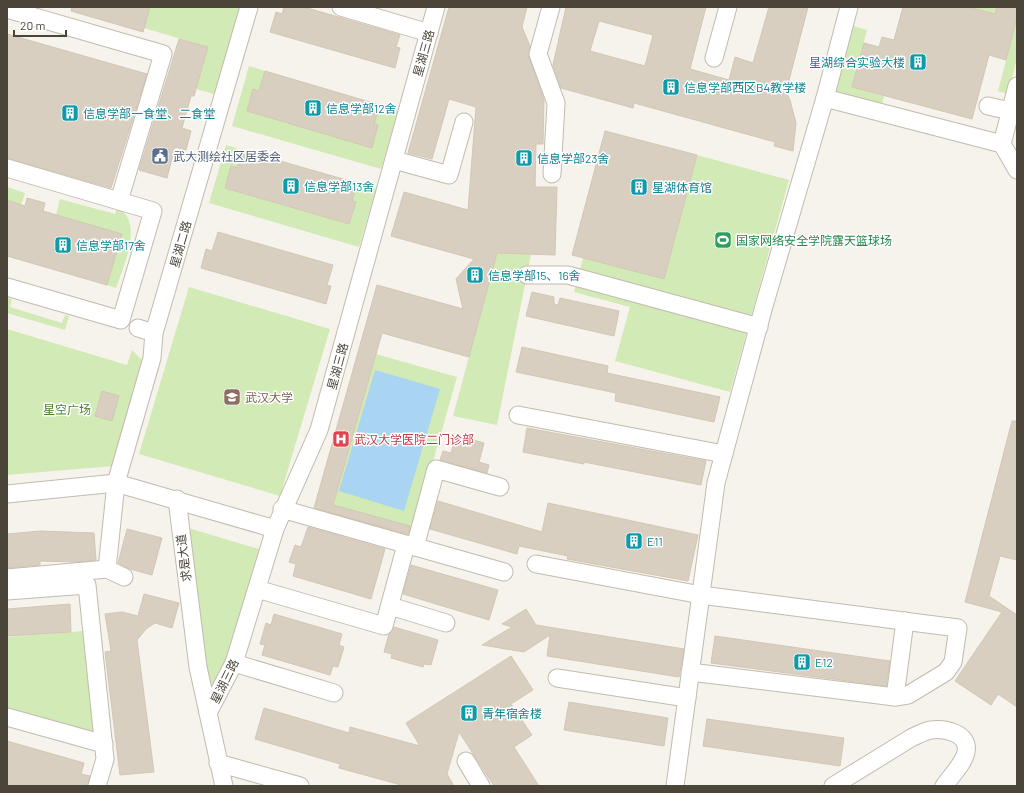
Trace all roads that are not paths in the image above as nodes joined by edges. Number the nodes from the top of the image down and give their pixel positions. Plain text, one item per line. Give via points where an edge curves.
1 (249, 7) edge
2 (341, 7) edge
3 (436, 7) edge
4 (551, 7) edge
5 (728, 7) edge
6 (849, 7) edge
7 (7, 9) edge
8 (429, 33) junction
9 (714, 58) dead end
10 (1017, 86) edge
11 (825, 98) junction
12 (988, 106) dead end
13 (1010, 112) junction
14 (464, 122) dead end
15 (1002, 144) junction
16 (394, 160) junction
17 (7, 168) edge
18 (1017, 170) edge
19 (552, 174) dead end
20 (119, 201) junction
21 (527, 275) dead end
22 (7, 287) edge
23 (759, 327) junction
24 (138, 328) dead end
25 (154, 333) junction
26 (518, 415) dead end
27 (724, 454) junction
28 (116, 483) junction
29 (500, 487) dead end
30 (7, 494) edge
31 (177, 499) junction
32 (282, 509) junction
33 (275, 529) junction
34 (410, 546) junction
35 (536, 564) dead end
36 (107, 569) junction
37 (504, 572) dead end
38 (124, 577) dead end
39 (7, 578) edge
40 (257, 589) junction
41 (7, 591) edge
42 (701, 595) junction
43 (390, 606) junction
44 (905, 621) junction
45 (446, 623) dead end
46 (234, 663) junction
47 (690, 672) junction
48 (557, 678) dead end
49 (334, 693) dead end
50 (895, 697) junction
51 (687, 698) junction
52 (208, 713) junction
53 (7, 717) edge
54 (104, 744) junction
55 (466, 761) dead end
56 (218, 762) junction
57 (97, 786) edge
58 (224, 786) edge
59 (300, 786) edge
60 (481, 786) edge
61 (675, 786) edge
62 (833, 786) edge
63 (944, 786) edge

1 - 25 street, 星湖二路
2 - 8 street
3 - 8 street, 星湖三路
4 - 19 street via 538,54 556,102
5 - 9 street
6 - 11 street
7 - 20 street via 163,54
8 - 16 street, 星湖三路
10 - 13 street
11 - 15 street
11 - 23 street
12 - 13 street
13 - 15 street
14 - 16 street via 449,175
15 - 18 street
16 - 32 street, 星湖三路 via 319,430
17 - 20 street
20 - 22 street via 153,211 121,320
21 - 23 street via 568,275
23 - 27 street
24 - 25 street
25 - 28 street, 星湖二路 via 152,358
26 - 27 street
27 - 42 street via 716,483
28 - 30 street
28 - 31 street
28 - 36 street, 星湖二路
29 - 34 street via 436,469
31 - 33 street
31 - 52 street, 求是大道 via 197,660
32 - 33 street, 星湖三路
32 - 34 street
33 - 40 street, 星湖三路
34 - 37 street
34 - 43 street
35 - 42 street
36 - 38 street
36 - 39 street
40 - 43 street via 384,626
40 - 46 street, 星湖三路
41 - 54 street via 87,585
42 - 44 street
42 - 47 street
43 - 45 street
44 - 50 street
44 - 50 street via 958,628 953,662 946,672 908,695
46 - 49 street
46 - 52 street, 星湖三路
47 - 50 street
47 - 51 street
48 - 51 street
51 - 61 street
52 - 56 street, 求是大道
53 - 54 street
54 - 57 street via 105,759
55 - 60 street
56 - 58 street, 求是大道
56 - 59 street
62 - 63 street via 911,738 924,732 939,730 958,734 966,749 962,760

